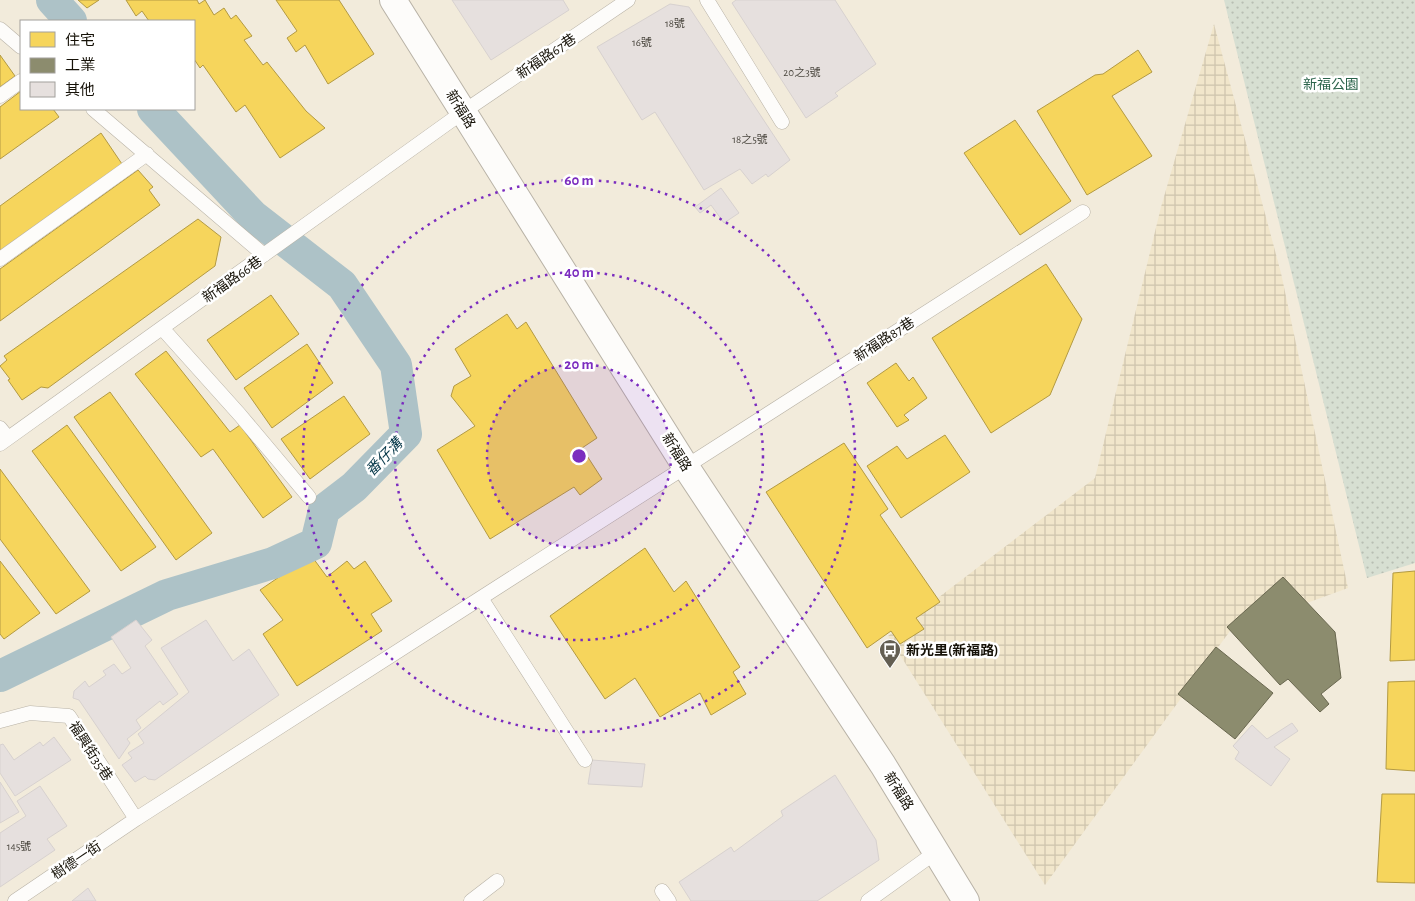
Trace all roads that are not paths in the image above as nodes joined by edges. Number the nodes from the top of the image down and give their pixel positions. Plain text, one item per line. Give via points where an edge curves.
1 (392, 0) edge
2 (628, 0) edge
3 (706, 0) edge
4 (0, 29) edge
5 (20, 46) edge
6 (20, 82) edge
7 (0, 96) edge
8 (94, 110) edge
9 (463, 112) junction
10 (782, 122) dead end
11 (146, 154) junction
12 (1083, 212) dead end
13 (264, 256) junction
14 (0, 259) edge
15 (162, 328) junction
16 (3, 437) edge
17 (686, 467) junction
18 (309, 497) dead end
19 (481, 598) junction
20 (0, 722) edge
21 (585, 760) dead end
22 (136, 819) junction
23 (936, 852) junction
24 (497, 881) dead end
25 (15, 901) edge
26 (472, 901) edge
27 (868, 901) edge
28 (966, 901) edge

1 - 9 street, 新福路
2 - 9 lane, 新福路67巷
3 - 10 lane
4 - 5 lane
6 - 7 lane
8 - 11 lane
9 - 13 lane, 新福路66巷
9 - 17 street, 新福路
11 - 13 lane
11 - 14 lane
12 - 17 lane, 新福路87巷
13 - 15 lane, 新福路66巷
15 - 16 lane, 新福路66巷
15 - 18 lane
17 - 19 lane, 新福路87巷
17 - 23 street, 新福路 via 883,765
19 - 21 lane
19 - 22 lane, 樹德一街
20 - 22 lane, 福興街35巷 via 30,713 69,716
22 - 25 lane, 樹德一街
23 - 27 lane
23 - 28 street, 新福路
24 - 26 lane

